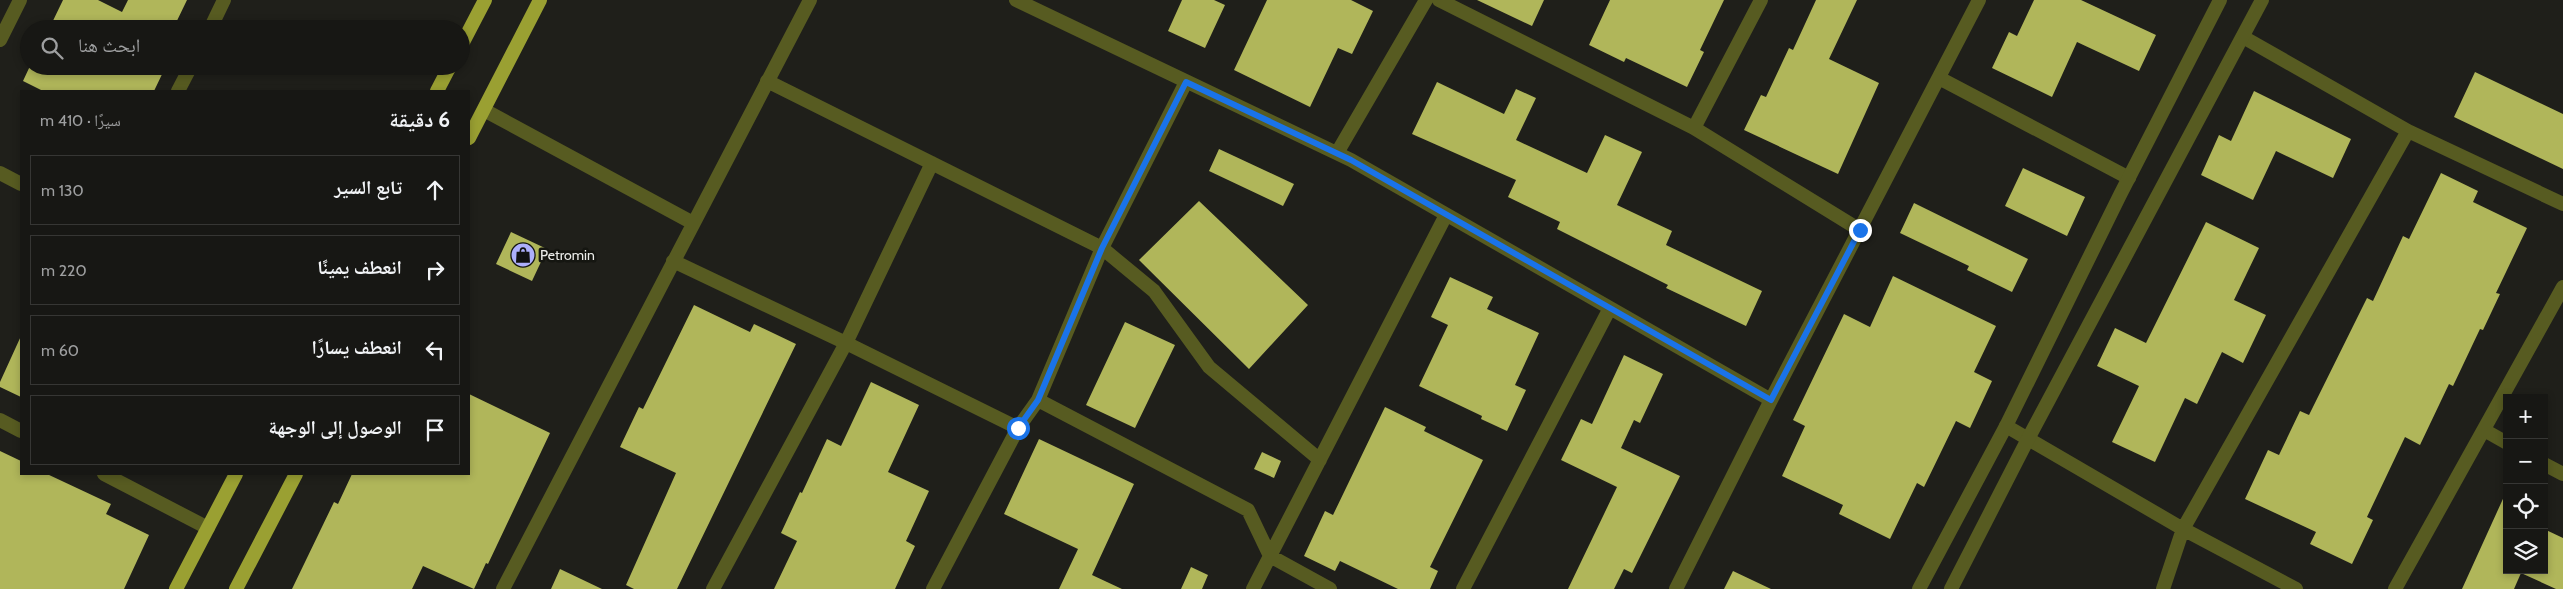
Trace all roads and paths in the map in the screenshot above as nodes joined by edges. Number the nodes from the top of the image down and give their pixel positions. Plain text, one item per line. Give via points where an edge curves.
1 (20, 0) edge
2 (224, 0) edge
3 (485, 0) edge
4 (540, 0) edge
5 (810, 0) edge
6 (1016, 0) edge
7 (1426, 0) edge
8 (1440, 0) edge
9 (1761, 0) edge
10 (1979, 0) edge
11 (2220, 0) edge
12 (2262, 0) edge
13 (214, 20) edge
14 (470, 29) edge
15 (2243, 37) junction
16 (0, 40) edge
17 (186, 75) edge
18 (445, 75) edge
19 (1939, 78) junction
20 (767, 81) junction
21 (1186, 82) junction
22 (179, 90) edge
23 (438, 90) edge
24 (484, 110) junction
25 (1694, 128) junction
26 (2408, 130) junction
27 (470, 136) edge
28 (1336, 153) junction
29 (932, 163) junction
30 (0, 173) edge
31 (2129, 178) junction
32 (20, 183) edge
33 (2563, 204) edge
34 (1446, 214) junction
35 (693, 223) junction
36 (1860, 230) junction
37 (1102, 248) junction
38 (673, 261) junction
39 (2563, 287) edge
40 (1610, 308) junction
41 (846, 343) junction
42 (1038, 400) junction
43 (1771, 400) junction
44 (0, 421) edge
45 (2006, 426) junction
46 (1018, 428) junction
47 (2484, 430) junction
48 (20, 431) edge
49 (2029, 437) junction
50 (2503, 441) edge
51 (1320, 460) junction
52 (2548, 466) edge
53 (2563, 474) edge
54 (106, 475) edge
55 (235, 475) edge
56 (295, 475) edge
57 (208, 528) junction
58 (2183, 528) junction
59 (1270, 556) junction
60 (176, 589) edge
61 (236, 589) edge
62 (503, 589) edge
63 (713, 589) edge
64 (933, 589) edge
65 (1253, 589) edge
66 (1330, 589) edge
67 (1463, 589) edge
68 (1676, 589) edge
69 (1919, 589) edge
70 (1951, 589) edge
71 (2163, 589) edge
72 (2296, 589) edge
73 (2395, 589) edge

1 - 16 street
2 - 13 street
3 - 14 highway
4 - 24 highway
5 - 20 street
6 - 21 street
7 - 28 street
8 - 25 street
9 - 25 street
10 - 19 street
11 - 31 street
12 - 15 street
15 - 26 street
15 - 49 street
17 - 22 street
18 - 23 highway
19 - 31 street
19 - 36 street
20 - 29 street
20 - 35 street
21 - 28 street
21 - 37 street
24 - 27 highway
24 - 35 street
25 - 36 street
26 - 33 street
26 - 58 street
28 - 34 street
29 - 37 street
29 - 41 street
30 - 32 street
31 - 45 street
34 - 40 street
34 - 51 street
35 - 38 street
36 - 43 street
37 - 42 street
37 - 51 street via 1154,291 1209,367
38 - 41 street
38 - 62 street
39 - 47 street
40 - 43 street
40 - 67 street
41 - 46 street
41 - 63 street
42 - 46 street
42 - 59 street via 1248,510
43 - 68 street
44 - 48 street
45 - 49 street
45 - 69 street
46 - 64 street
47 - 50 street
47 - 73 street
49 - 58 street
49 - 70 street
51 - 59 street
52 - 53 street
54 - 57 street
55 - 57 highway
56 - 61 highway
57 - 60 highway
58 - 71 street
58 - 72 street
59 - 65 street
59 - 66 street

